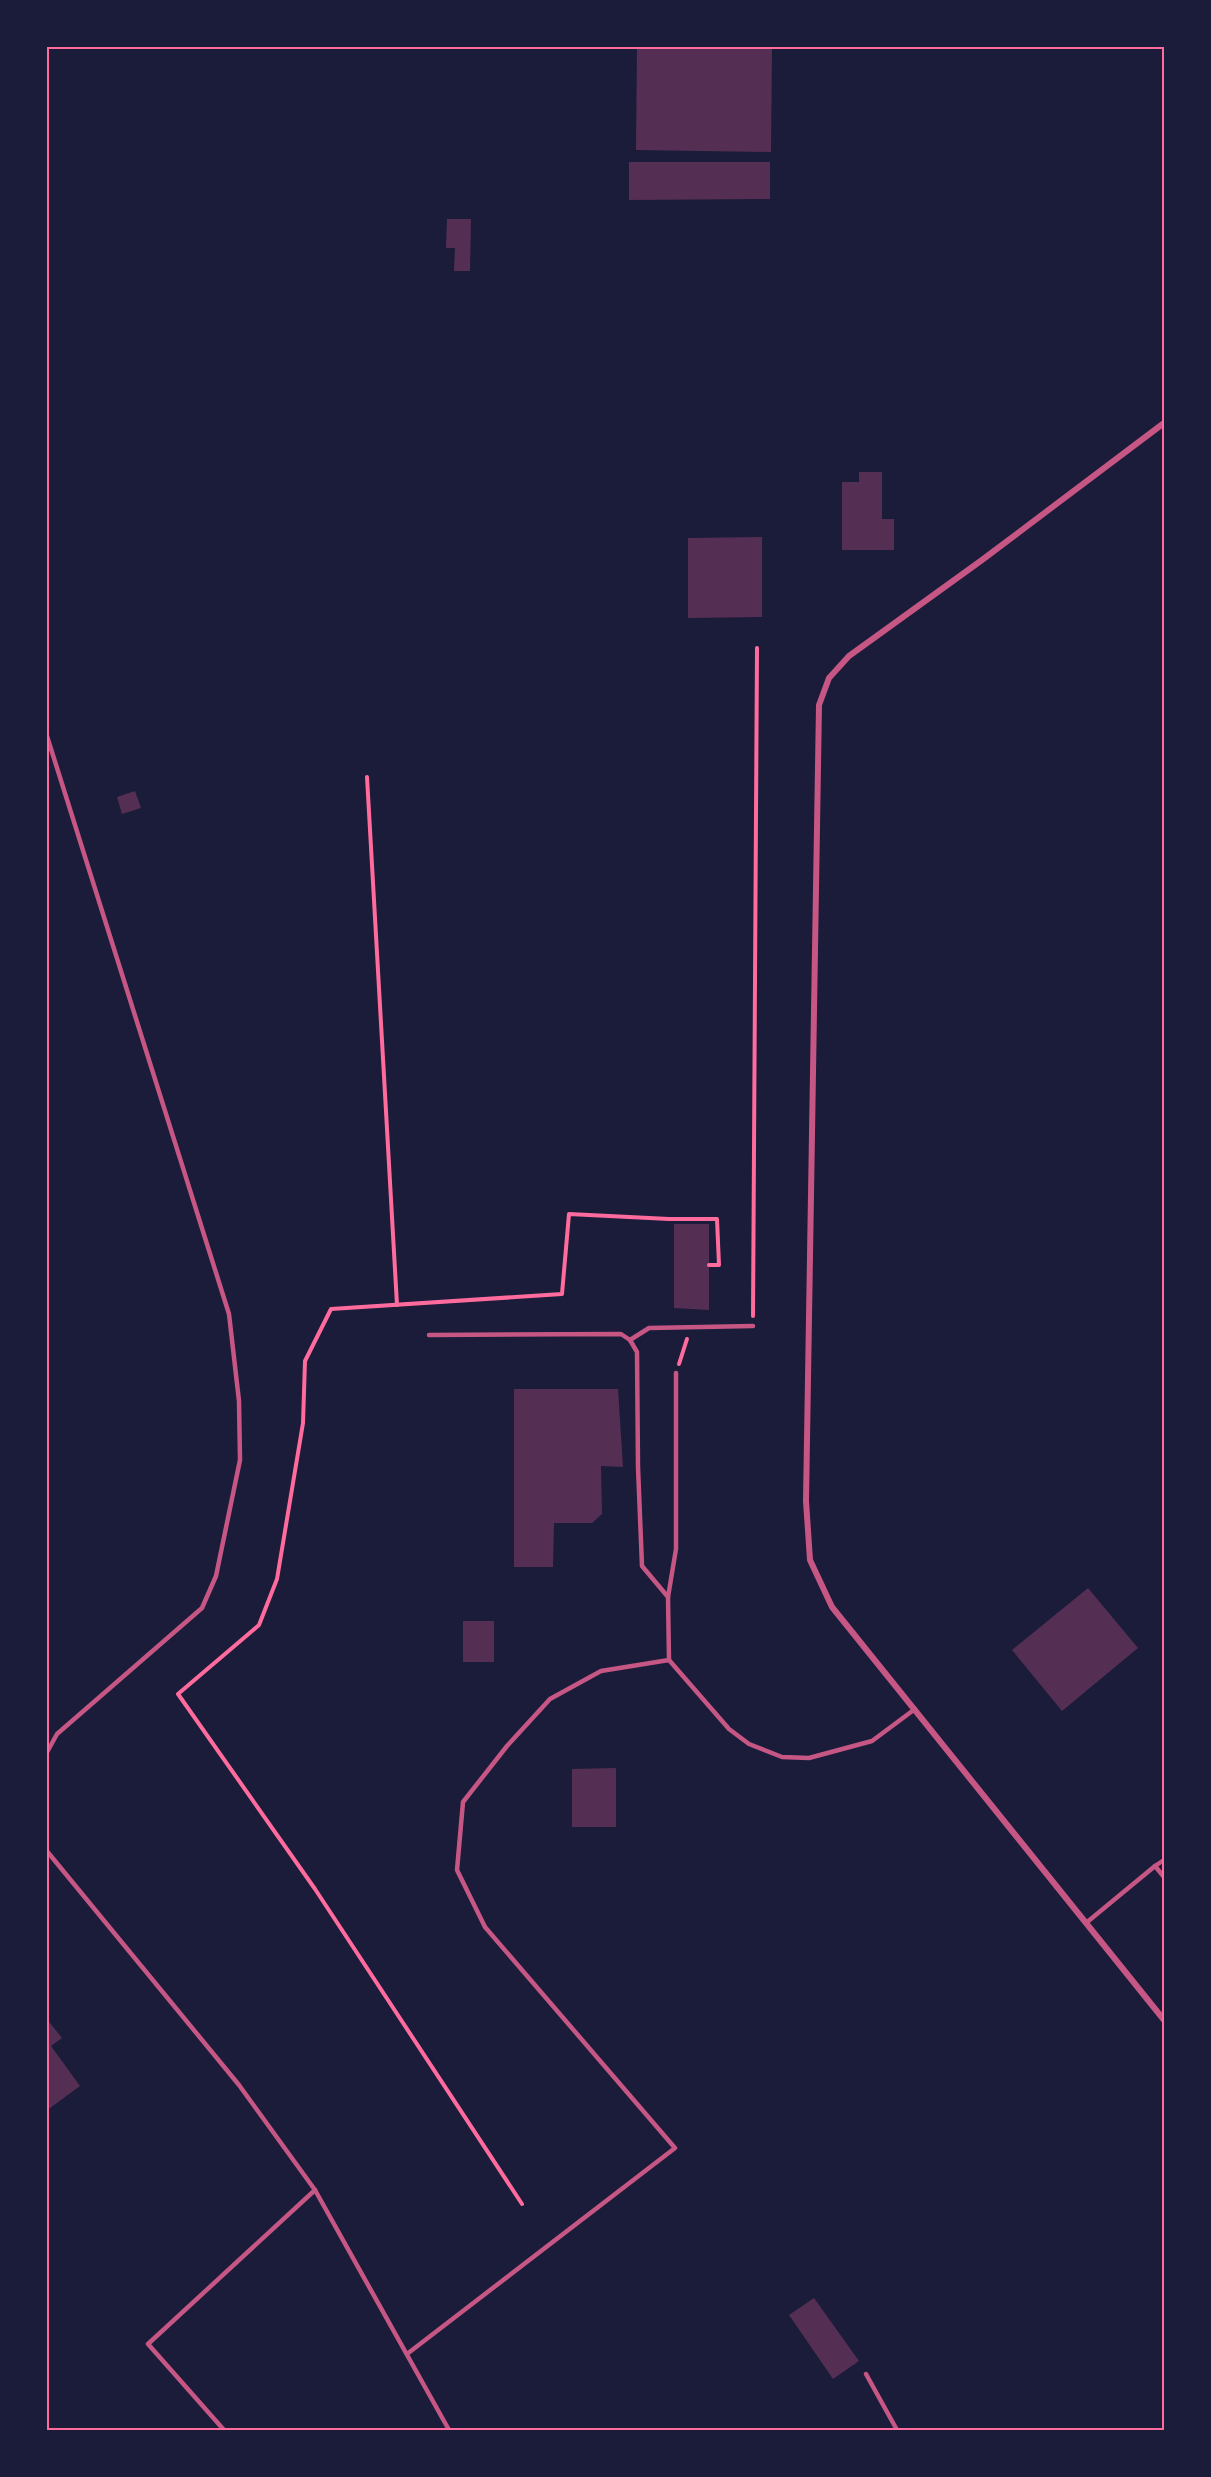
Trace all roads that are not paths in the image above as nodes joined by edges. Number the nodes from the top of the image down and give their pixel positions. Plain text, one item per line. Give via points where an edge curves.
1 (1164, 423) edge
2 (46, 733) edge
3 (753, 1326) road end
4 (429, 1335) dead end
5 (630, 1340) junction
6 (676, 1373) dead end
7 (668, 1597) junction
8 (669, 1660) junction
9 (915, 1709) junction
10 (46, 1754) edge
11 (46, 1850) edge
12 (1164, 1860) edge
13 (1155, 1866) junction
14 (1164, 1877) edge
15 (1086, 1923) junction
16 (1164, 2020) edge
17 (315, 2190) junction
18 (406, 2354) junction
19 (866, 2373) dead end
20 (224, 2430) edge
21 (449, 2430) edge
22 (897, 2430) edge

1 - 9 street via 849,656 829,678 819,705 806,1501 810,1560 832,1606
2 - 10 lane via 229,1314 239,1401 240,1460 216,1576 202,1608 57,1734
3 - 5 lane via 649,1328
4 - 5 lane via 621,1334
5 - 7 lane via 637,1353 642,1566
6 - 7 lane via 676,1549
7 - 8 lane
8 - 9 lane via 729,1729 749,1744 782,1757 809,1758 872,1741
8 - 18 lane via 601,1671 550,1699 463,1802 457,1870 485,1927 675,2148
9 - 15 street
11 - 17 lane via 239,2085
12 - 13 lane
13 - 14 lane
13 - 15 lane
15 - 16 street
17 - 18 lane
17 - 20 lane via 148,2344
18 - 21 lane
19 - 22 lane

